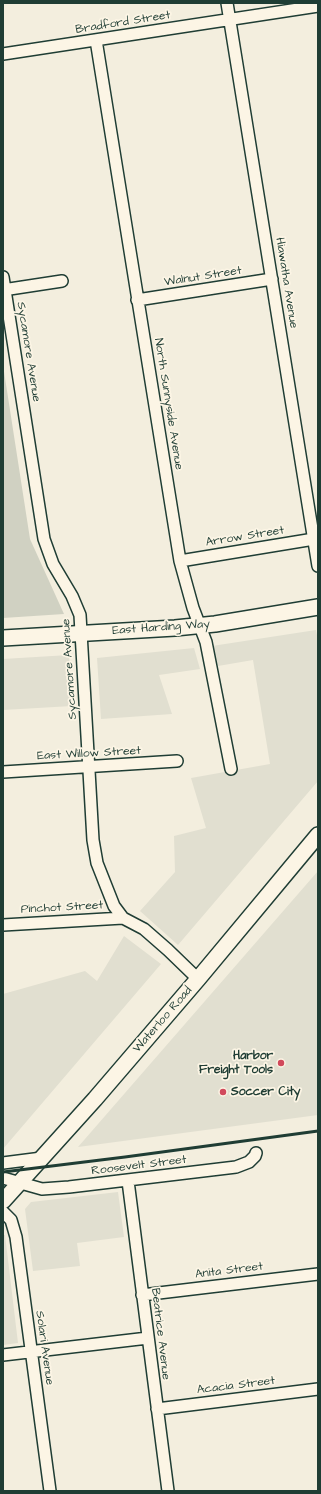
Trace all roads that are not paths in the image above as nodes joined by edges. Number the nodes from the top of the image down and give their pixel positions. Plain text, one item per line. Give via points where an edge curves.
1 (228, 3) edge
2 (318, 6) edge
3 (230, 18) junction
4 (96, 40) junction
5 (3, 54) edge
6 (3, 277) edge
7 (272, 279) junction
8 (62, 281) dead end
9 (4, 290) edge
10 (137, 300) junction
11 (314, 539) junction
12 (180, 561) junction
13 (318, 566) edge
14 (318, 607) edge
15 (200, 626) junction
16 (82, 634) junction
17 (3, 638) edge
18 (177, 761) dead end
19 (90, 767) junction
20 (231, 769) dead end
21 (3, 772) edge
22 (318, 835) edge
23 (124, 918) junction
24 (3, 925) edge
25 (198, 979) junction
26 (256, 1153) dead end
27 (42, 1158) junction
28 (3, 1163) edge
29 (3, 1178) edge
30 (128, 1181) junction
31 (19, 1182) junction
32 (3, 1201) edge
33 (3, 1212) edge
34 (318, 1274) edge
35 (142, 1295) junction
36 (148, 1338) junction
37 (32, 1352) junction
38 (3, 1355) edge
39 (318, 1389) edge
40 (157, 1409) junction
41 (50, 1491) edge
42 (168, 1491) edge

1 - 3 street, Hiawatha Avenue
2 - 3 street, Bradford Street
3 - 4 street, Bradford Street
3 - 7 street, Hiawatha Avenue
4 - 5 street, Bradford Street
4 - 10 street, North Sunnyside Avenue
6 - 9 street, Sycamore Avenue
7 - 10 street, Walnut Street
7 - 11 street, Hiawatha Avenue
8 - 9 street
9 - 16 street, Sycamore Avenue via 44,539 79,612
10 - 12 street, North Sunnyside Avenue
11 - 12 street, Arrow Street
11 - 13 street, Hiawatha Avenue
12 - 15 street, North Sunnyside Avenue
14 - 15 main road, East Harding Way
15 - 16 main road, East Harding Way
15 - 20 street, North Sunnyside Avenue via 206,642
16 - 17 main road, East Harding Way
16 - 19 street, Sycamore Avenue
18 - 19 street, East Willow Street
19 - 21 street, East Willow Street
19 - 23 street, Sycamore Avenue via 93,840 97,863 114,906
22 - 25 main road, Waterloo Road
23 - 24 street, Pinchot Street
23 - 25 street, Sycamore Avenue via 144,929
25 - 27 main road, Waterloo Road
26 - 30 street, Roosevelt Street via 249,1162 236,1167
27 - 28 street
27 - 31 main road, Waterloo Road
29 - 31 street, Roosevelt Street
30 - 31 street, Roosevelt Street via 42,1189
30 - 35 street, Beatrice Avenue
31 - 32 main road, Waterloo Road
33 - 37 street, Solari Avenue via 11,1220 16,1237
34 - 35 street, Anita Street
35 - 36 street, Beatrice Avenue
36 - 37 street
36 - 40 street, Beatrice Avenue
37 - 38 street
37 - 41 street, Solari Avenue
39 - 40 street, Acacia Street
40 - 42 street, Beatrice Avenue

